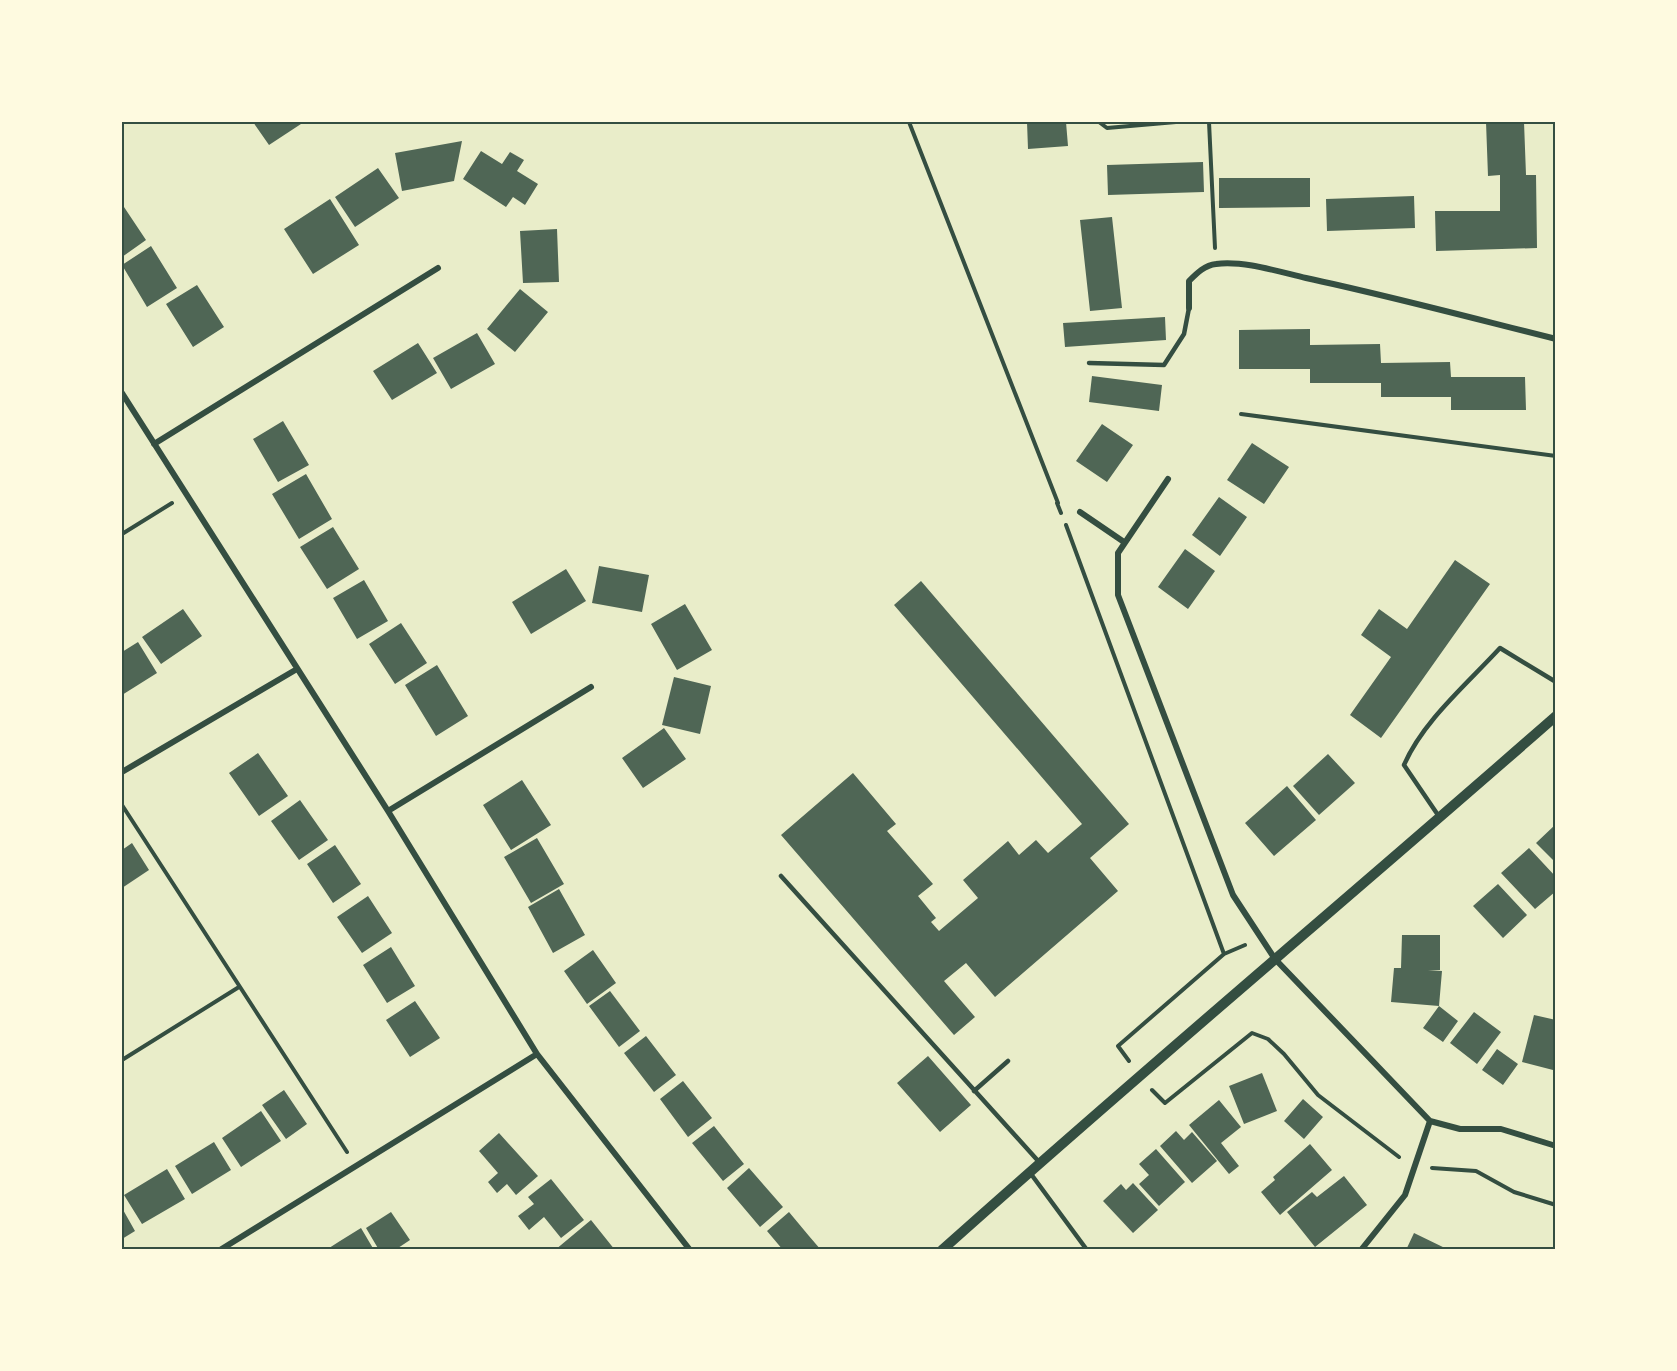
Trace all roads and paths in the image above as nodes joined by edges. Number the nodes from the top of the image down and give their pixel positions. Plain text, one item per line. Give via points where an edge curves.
1 (909, 122) edge
2 (1099, 122) edge
3 (1176, 122) edge
4 (1209, 122) edge
5 (1215, 264) junction
6 (438, 268) dead end
7 (1189, 308) joint
8 (1556, 339) edge
9 (1089, 363) dead end
10 (122, 393) edge
11 (1241, 414) dead end
12 (154, 444) junction
13 (1556, 456) edge
14 (1168, 479) dead end
15 (186, 494) junction
16 (1057, 503) junction
17 (1080, 512) joint
18 (122, 534) edge
19 (1124, 542) junction
20 (297, 669) junction
21 (1556, 682) edge
22 (591, 687) dead end
23 (1556, 716) edge
24 (122, 772) edge
25 (122, 805) edge
26 (388, 812) junction
27 (1440, 818) junction
28 (781, 876) dead end
29 (1275, 959) junction
30 (239, 987) junction
31 (537, 1054) junction
32 (122, 1060) edge
33 (1008, 1061) dead end
34 (1138, 1075) junction
35 (974, 1091) junction
36 (1430, 1121) junction
37 (1556, 1146) edge
38 (1040, 1163) junction
39 (1416, 1163) junction
40 (356, 1166) junction
41 (1029, 1172) junction
42 (1556, 1204) edge
43 (220, 1250) edge
44 (690, 1250) edge
45 (942, 1250) edge
46 (1087, 1250) edge
47 (1361, 1250) edge

1 - 16 path
2 - 3 path via 1107,128
4 - 5 path
5 - 7 street via 1203,268 1189,281
5 - 8 street via 1261,268 1391,296
6 - 12 street
7 - 9 lane via 1184,334 1164,365
10 - 12 street
11 - 13 path
12 - 15 street
14 - 19 street
15 - 18 path
15 - 20 street
16 - 17 path
16 - 34 path via 1224,954 1118,1046
17 - 19 street
19 - 29 street via 1118,553 1118,595 1233,895
20 - 24 street
20 - 26 street
21 - 27 lane via 1500,648 1439,714 1411,749 1404,765
22 - 26 street
23 - 27 street
25 - 30 path
26 - 31 street
27 - 29 street
28 - 35 lane
29 - 34 street
29 - 36 street
30 - 32 path
30 - 40 path
31 - 40 street
31 - 44 street
33 - 35 lane
34 - 38 street
34 - 39 path via 1165,1103 1252,1033 1269,1039 1318,1095 1379,1144 1397,1157
35 - 38 lane
36 - 37 street via 1460,1129 1501,1129
36 - 39 street
38 - 41 street
39 - 42 path via 1437,1169 1476,1171 1514,1192
39 - 47 street via 1405,1195
40 - 43 street
41 - 45 street
41 - 46 lane

